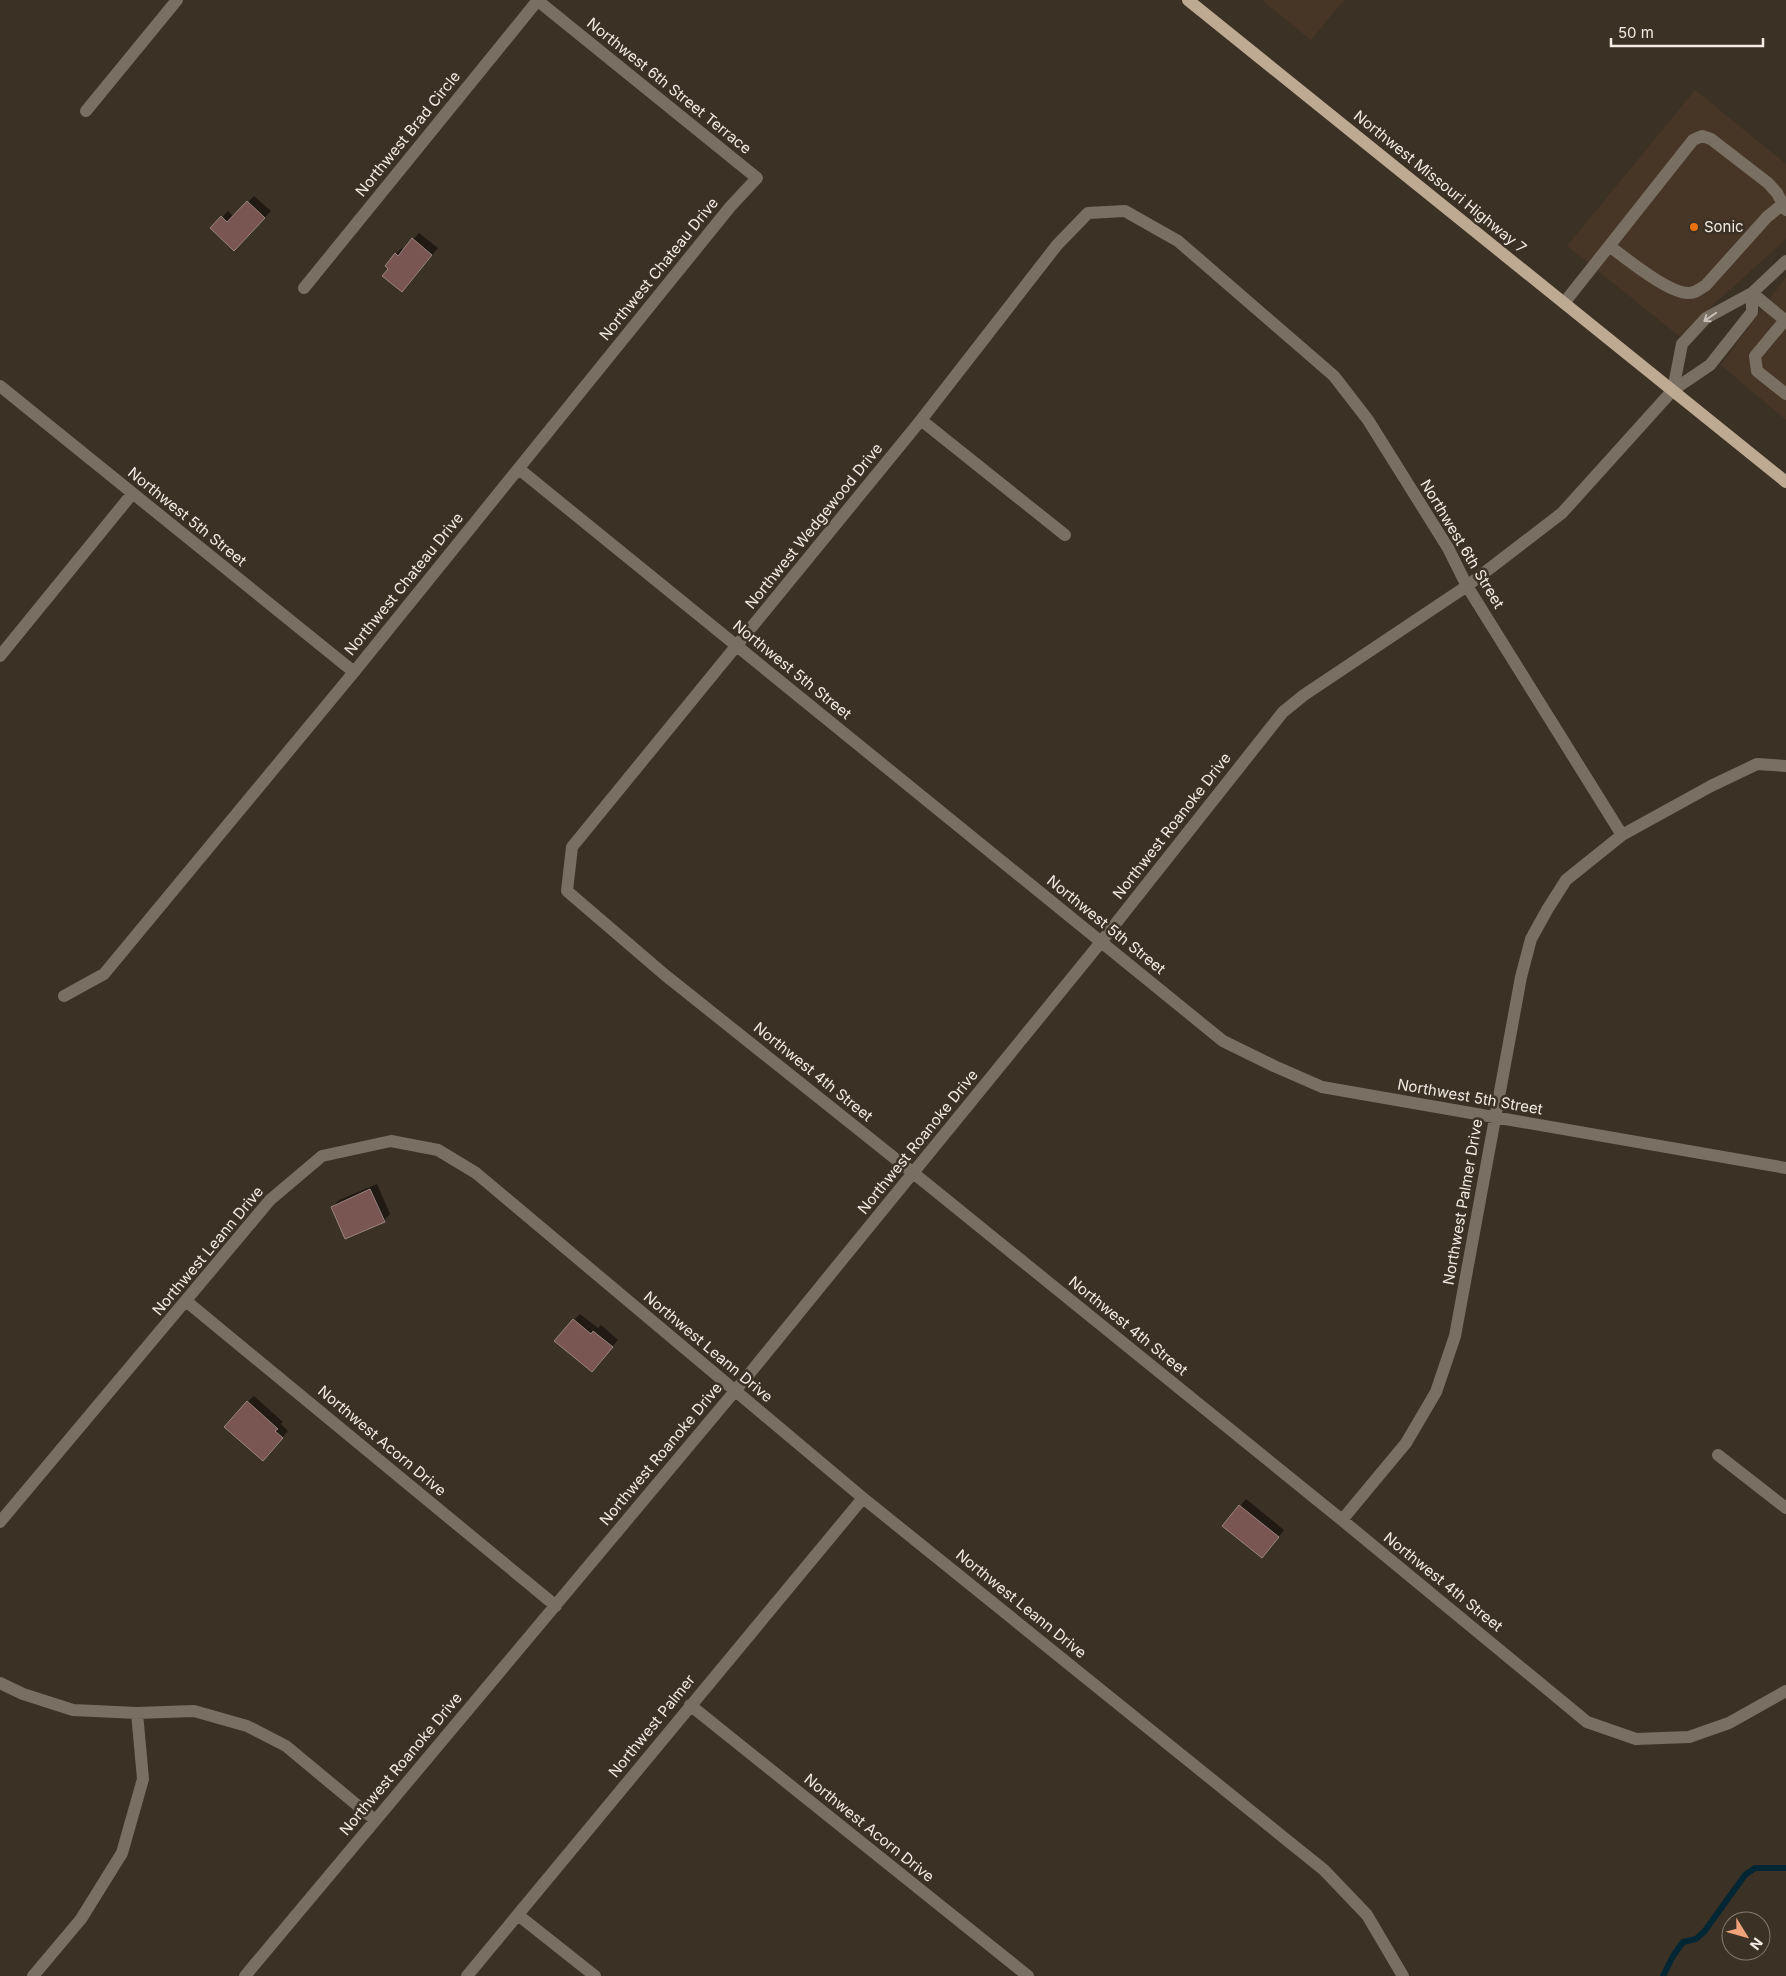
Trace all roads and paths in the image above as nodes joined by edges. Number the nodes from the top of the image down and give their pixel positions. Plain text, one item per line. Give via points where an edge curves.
1 (177, 0) edge
2 (537, 0) edge
3 (1188, 0) edge
4 (86, 111) dead end
5 (757, 178) joint
6 (1784, 207) edge
7 (1088, 213) joint
8 (1609, 246) junction
9 (1786, 261) edge
10 (304, 288) dead end
11 (1752, 293) junction
12 (1564, 302) junction
13 (1786, 320) edge
14 (0, 386) edge
15 (1673, 390) junction
16 (1786, 394) edge
17 (921, 420) junction
18 (519, 469) junction
19 (1786, 482) edge
20 (132, 494) junction
21 (1064, 536) dead end
22 (1467, 586) junction
23 (737, 646) junction
24 (0, 656) edge
25 (354, 672) junction
26 (1786, 766) edge
27 (1622, 835) junction
28 (567, 891) joint
29 (1101, 942) junction
30 (64, 996) dead end
31 (1495, 1118) junction
32 (1786, 1168) edge
33 (914, 1173) junction
34 (186, 1300) junction
35 (735, 1391) junction
36 (1718, 1454) dead end
37 (863, 1498) junction
38 (1786, 1508) edge
39 (1342, 1520) junction
40 (0, 1522) edge
41 (556, 1606) junction
42 (0, 1683) edge
43 (1786, 1691) edge
44 (690, 1705) junction
45 (137, 1714) junction
46 (375, 1820) junction
47 (518, 1915) junction
48 (33, 1976) edge
49 (245, 1976) edge
50 (467, 1976) edge
51 (595, 1976) edge
52 (1028, 1976) edge
53 (1403, 1976) edge

1 - 4 street
2 - 5 street, Northwest 6th Street Terrace
2 - 10 street, Northwest Brad Circle
3 - 12 main road, Northwest Missouri Highway 7
5 - 18 street, Northwest Chateau Drive via 724,214
6 - 8 street via 1767,217 1695,293 1686,294 1664,284
6 - 8 street via 1768,183 1711,139 1702,136 1693,140
7 - 17 street, Northwest Wedgewood Drive via 1057,245
7 - 22 street, Northwest 6th Street via 1125,210 1178,241 1334,376 1368,420 1448,548
8 - 12 street
9 - 11 street
11 - 13 street
11 - 15 street, Northwest Roanoke Drive via 1752,312 1710,365
11 -> 15 street via 1706,318 1682,344
12 - 15 main road, Northwest Missouri Highway 7
13 - 16 street via 1755,356 1757,371
14 - 20 street, Northwest 5th Street
15 - 19 main road, Northwest Missouri Highway 7
15 - 22 street, Northwest Roanoke Drive via 1562,513
17 - 21 street
17 - 23 street, Northwest Wedgewood Drive
18 - 23 street, Northwest 5th Street
18 - 25 street, Northwest Chateau Drive
20 - 24 street
20 - 25 street, Northwest 5th Street
22 - 27 street, Northwest 6th Street
22 - 29 street, Northwest Roanoke Drive via 1304,695 1284,712
23 - 28 street, Northwest Wedgewood Drive via 572,847
23 - 29 street, Northwest 5th Street
25 - 30 street, Northwest Chateau Drive via 104,974
26 - 27 street via 1757,764
27 - 31 street, Northwest Palmer Drive via 1566,880 1531,939
28 - 33 street, Northwest 4th Street via 665,975
29 - 31 street, Northwest 5th Street via 1223,1040 1274,1066 1322,1087
29 - 33 street, Northwest Roanoke Drive
31 - 32 street, Northwest 5th Street
31 - 39 street, Northwest Palmer Drive via 1456,1336 1436,1392 1406,1443
33 - 35 street, Northwest Roanoke Drive
33 - 39 street, Northwest 4th Street
34 - 35 street, Northwest Leann Drive via 270,1200 322,1156 391,1141 438,1150 476,1173
34 - 40 street, Northwest Leann Drive
34 - 41 street, Northwest Acorn Drive
35 - 37 street, Northwest Leann Drive
35 - 41 street, Northwest Roanoke Drive
36 - 38 street
37 - 44 street, Northwest Palmer
37 - 53 street, Northwest Leann Drive via 1324,1870 1367,1915
39 - 43 street, Northwest 4th Street via 1587,1722 1636,1739 1688,1737 1728,1723
41 - 46 street, Northwest Roanoke Drive
42 - 45 street via 73,1710
44 - 47 street, Northwest Palmer
44 - 52 street, Northwest Acorn Drive
45 - 46 street via 194,1711 247,1726 286,1746
45 - 48 street via 143,1779 122,1853 81,1919
46 - 49 street, Northwest Roanoke Drive
47 - 50 street, Northwest Palmer
47 - 51 street

